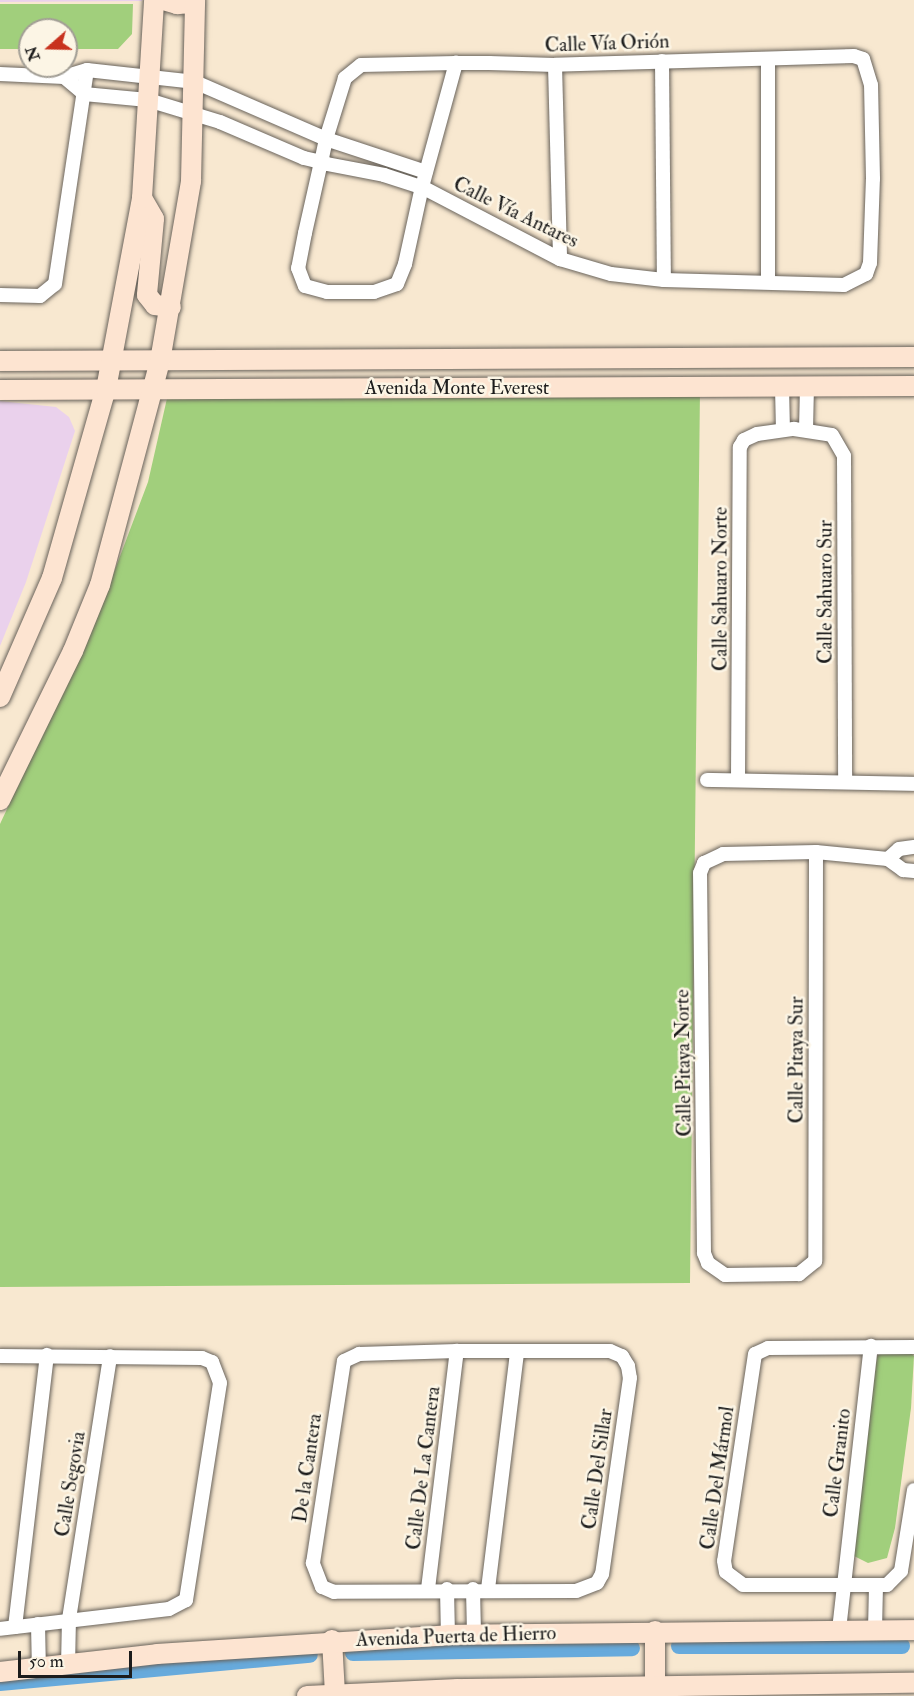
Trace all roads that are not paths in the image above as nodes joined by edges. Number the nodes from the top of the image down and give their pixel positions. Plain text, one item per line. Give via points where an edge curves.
1 (154, 0) edge
2 (163, 0) edge
3 (195, 2) edge
4 (768, 60) junction
5 (662, 61) junction
6 (456, 63) junction
7 (555, 65) junction
8 (87, 70) junction
9 (78, 72) edge
10 (0, 74) edge
11 (150, 74) junction
12 (18, 75) edge
13 (66, 78) edge
14 (195, 82) junction
15 (84, 94) junction
16 (148, 99) junction
17 (194, 112) junction
18 (326, 139) junction
19 (321, 162) junction
20 (426, 172) junction
21 (422, 187) junction
22 (142, 198) junction
23 (560, 259) junction
24 (866, 274) joint
25 (664, 280) junction
26 (768, 282) junction
27 (0, 295) edge
28 (171, 307) junction
29 (914, 357) edge
30 (784, 358) junction
31 (0, 361) edge
32 (111, 361) junction
33 (160, 361) junction
34 (914, 386) edge
35 (782, 387) junction
36 (807, 387) junction
37 (153, 388) junction
38 (106, 389) junction
39 (0, 390) edge
40 (794, 430) junction
41 (0, 696) edge
42 (706, 780) dead end
43 (738, 780) junction
44 (844, 780) junction
45 (914, 784) edge
46 (0, 800) edge
47 (914, 848) edge
48 (816, 852) junction
49 (888, 859) junction
50 (914, 871) edge
51 (715, 1271) joint
52 (871, 1346) junction
53 (914, 1347) edge
54 (457, 1351) junction
55 (517, 1352) junction
56 (47, 1355) junction
57 (0, 1356) edge
58 (110, 1356) junction
59 (351, 1356) joint
60 (914, 1490) edge
61 (841, 1586) junction
62 (322, 1587) joint
63 (876, 1587) junction
64 (428, 1589) junction
65 (447, 1589) junction
66 (473, 1589) junction
67 (488, 1589) junction
68 (69, 1619) junction
69 (38, 1624) junction
70 (15, 1627) junction
71 (0, 1629) edge
72 (655, 1630) junction
73 (839, 1630) junction
74 (875, 1630) junction
75 (914, 1630) edge
76 (474, 1634) junction
77 (448, 1635) junction
78 (332, 1640) junction
79 (68, 1666) junction
80 (39, 1670) junction
81 (0, 1672) edge
82 (914, 1683) edge
83 (655, 1685) junction
84 (851, 1690) edge
85 (878, 1690) edge
86 (458, 1692) edge
87 (484, 1692) edge
88 (335, 1694) junction
89 (307, 1696) edge

1 - 11 street
2 - 3 street via 177,4
3 - 14 street
4 - 5 street, Calle Vía Orión
4 - 24 street, Calle Vía Orión via 854,56 863,59 871,85 873,179 870,263
4 - 26 street
5 - 7 street, Calle Vía Orión
5 - 25 street
6 - 7 street, Calle Vía Orión
6 - 18 street, Calle Vía Orión via 361,65 352,69 345,78
6 - 20 street
7 - 23 street
8 - 9 street
8 - 11 street
8 - 15 street
10 - 12 street
11 - 14 street
11 - 16 street
13 - 15 street
14 - 17 street
14 - 18 street
15 - 16 street, Calle Vía Antares
15 - 27 street via 55,284 40,296
16 - 17 street, Calle Vía Antares
16 - 22 street
17 - 19 street, Calle Vía Antares
17 - 28 street via 191,181
18 - 19 street
18 - 20 street
19 - 21 street, Calle Vía Antares
19 - 21 street via 298,268 305,286 327,292 374,292 396,284 405,264
20 - 21 street
21 - 23 street, Calle Vía Antares
22 - 28 street via 154,219 147,295 155,305
22 - 32 street
23 - 25 street, Calle Vía Antares via 611,274
24 - 26 street, Calle Vía Antares via 844,285
25 - 26 street, Calle Vía Antares
28 - 33 street
29 - 30 street, Avenida Monte Everest
30 - 33 street, Avenida Monte Everest
30 - 35 street
31 - 32 street, Avenida Monte Everest
32 - 33 street, Avenida Monte Everest
32 - 38 street
33 - 37 street
34 - 36 street, Avenida Monte Everest
35 - 36 street, Avenida Monte Everest
35 - 37 street, Avenida Monte Everest
35 - 40 street
36 - 40 street
37 - 38 street, Avenida Monte Everest
37 - 46 street via 100,585 74,651
38 - 39 street, Avenida Monte Everest
38 - 41 street via 52,578
40 - 43 street, Calle Sahuaro Norte via 749,436 740,447
40 - 44 street, Calle Sahuaro Sur via 832,435 844,456
42 - 43 street
43 - 44 street
44 - 45 street
47 - 49 street via 899,849
48 - 49 street
48 - 51 street, Calle Pitaya Sur via 816,1254 812,1267 799,1274 725,1275
48 - 51 street, Calle Pitaya Norte via 712,856 700,873 704,1253
49 - 50 street via 903,870
52 - 53 street, Calle Del Mármol
52 - 61 street, Calle Granito
52 - 61 street, Calle Del Mármol via 768,1348 755,1354 724,1561 733,1581 743,1585
54 - 55 street, Calle Del Sillar
54 - 59 street, Calle Del Sillar
54 - 64 street, Calle De La Cantera
55 - 67 street
55 - 67 street, Calle Del Sillar via 610,1351 622,1356 630,1378 602,1574 597,1583 576,1591
56 - 57 street
56 - 58 street
56 - 70 street, Calle Segovia
58 - 68 street, Calle Segovia
58 - 68 street via 202,1358 212,1362 218,1371 218,1395 186,1599 169,1609
59 - 62 street, De la Cantera via 340,1370 313,1563
60 - 63 street via 901,1571 896,1580
61 - 63 street, Calle Del Mármol
61 - 73 street, Calle Granito
62 - 64 street, Calle Del Sillar via 334,1592
63 - 74 street
64 - 65 street, Calle Del Sillar
65 - 66 street, Calle Del Sillar
65 - 77 street
66 - 67 street, Calle Del Sillar
66 - 76 street
68 - 69 street
68 - 79 street, Calle Segovia
69 - 70 street
69 - 80 street
70 - 71 street
72 - 73 street, Avenida Puerta de Hierro
72 - 76 street, Avenida Puerta de Hierro
72 - 83 street
73 - 74 street, Avenida Puerta de Hierro
74 - 75 street, Avenida Puerta de Hierro
76 - 77 street, Avenida Puerta de Hierro
77 - 78 street, Avenida Puerta de Hierro
78 - 79 street, Avenida Puerta de Hierro via 157,1654
78 - 88 street
79 - 80 street, Avenida Puerta de Hierro
80 - 81 street, Avenida Puerta de Hierro
82 - 85 street
83 - 84 street
83 - 87 street
84 - 85 street
86 - 87 street
86 - 88 street
88 - 89 street

